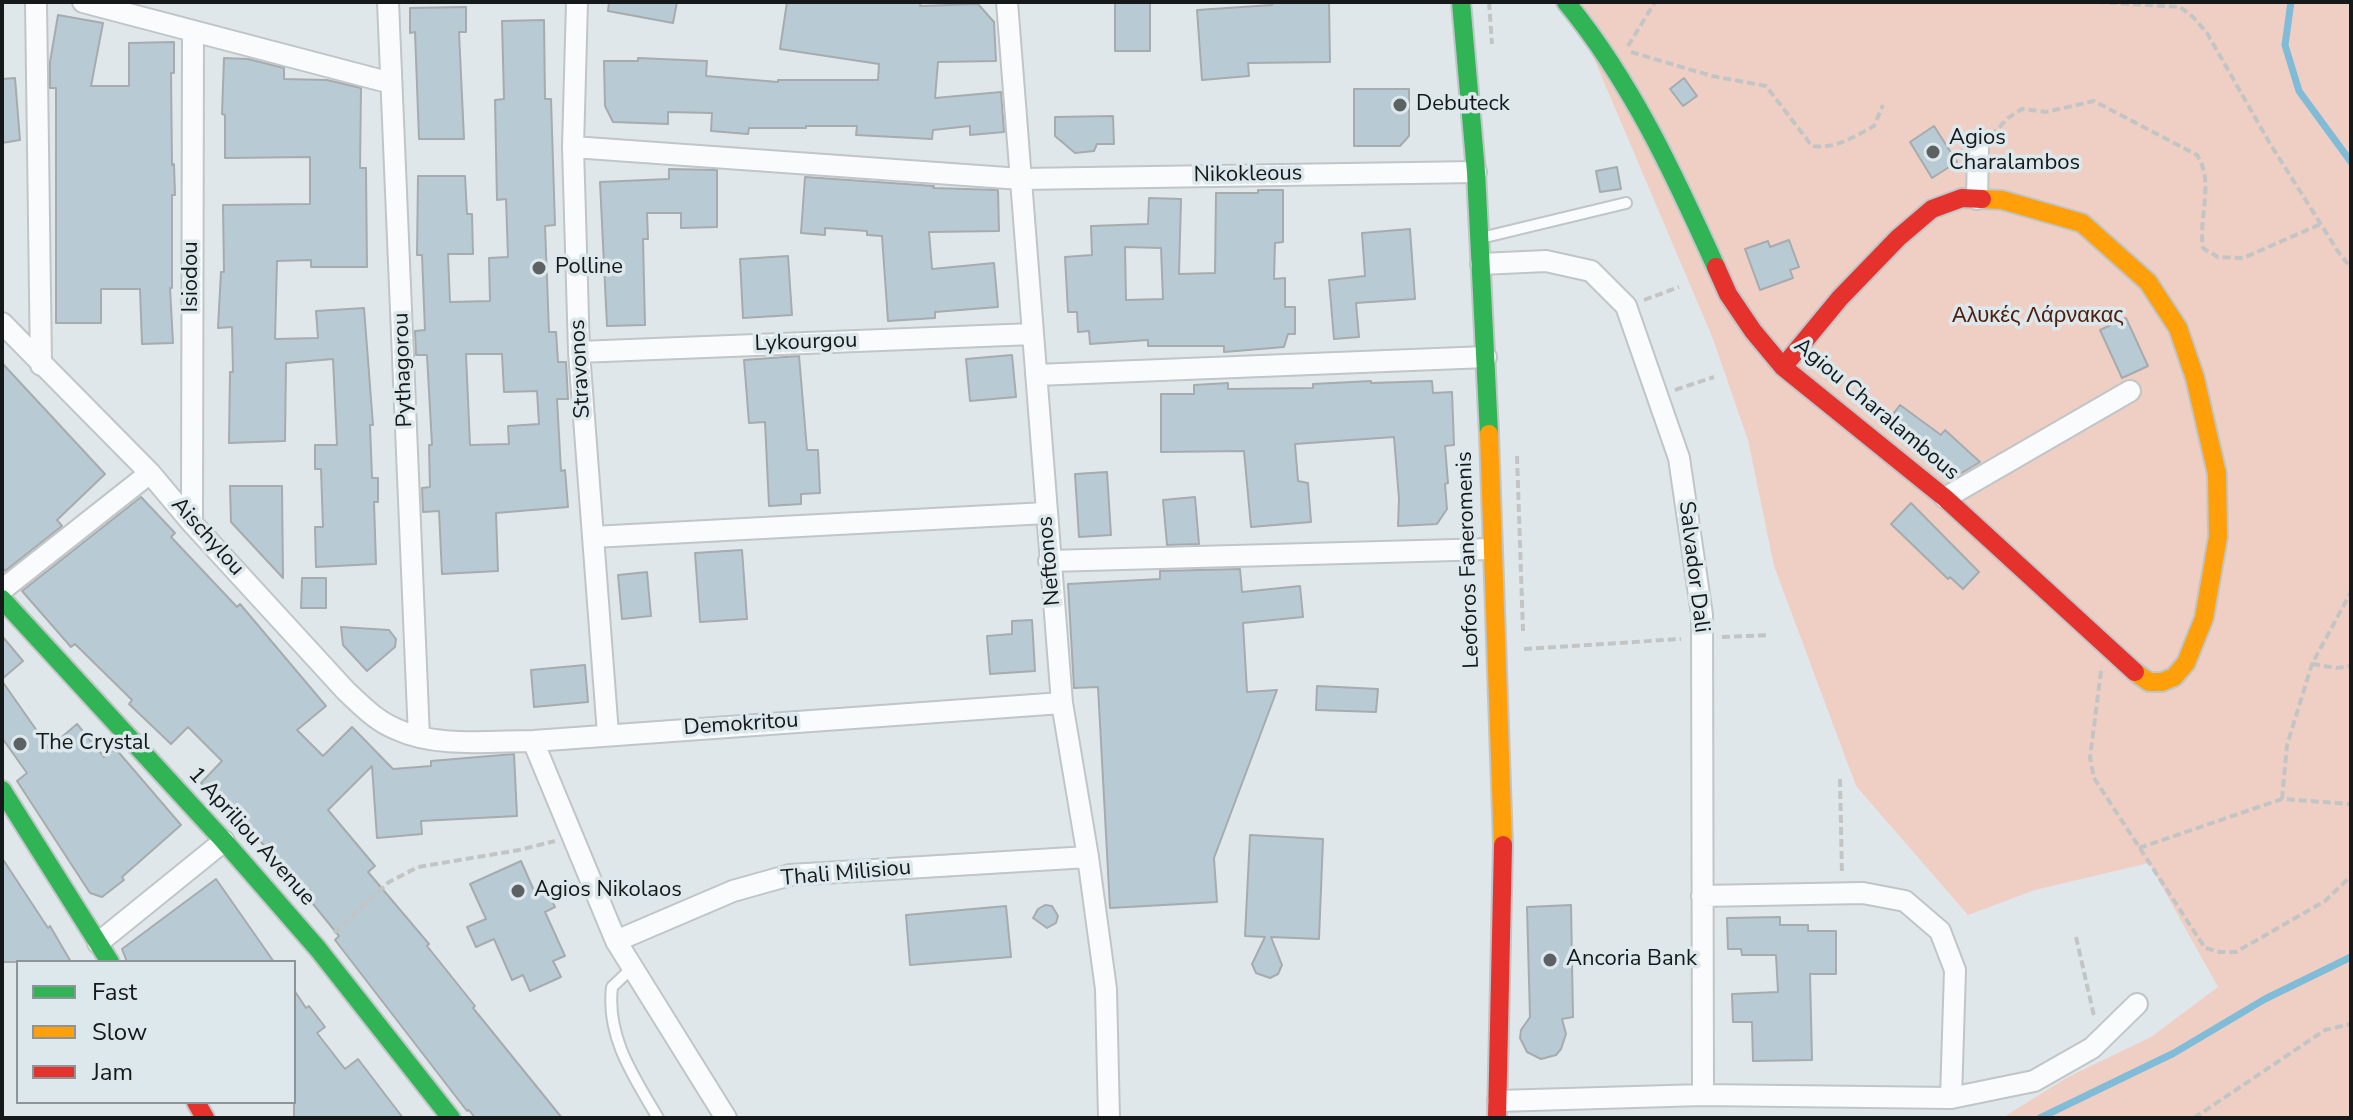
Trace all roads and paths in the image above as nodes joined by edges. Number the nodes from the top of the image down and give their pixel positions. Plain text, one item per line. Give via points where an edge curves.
1 (36, 2) edge
2 (83, 2) edge
3 (388, 2) edge
4 (577, 2) edge
5 (1007, 2) edge
6 (1461, 2) edge
7 (1566, 2) edge
8 (1655, 2) edge
9 (2097, 2) edge
10 (193, 31) junction
11 (391, 83) junction
12 (1883, 105) dead end
13 (573, 147) junction
14 (1978, 148) joint
15 (1476, 172) junction
16 (1021, 179) junction
17 (1977, 199) junction
18 (1626, 203) dead end
19 (2321, 224) junction
20 (1480, 239) junction
21 (1481, 264) junction
22 (2351, 268) edge
23 (1679, 287) dead end
24 (1626, 306) junction
25 (2, 323) edge
26 (1033, 334) junction
27 (579, 352) junction
28 (1486, 357) junction
29 (41, 365) junction
30 (1783, 367) junction
31 (1036, 375) junction
32 (1714, 377) dead end
33 (2130, 391) dead end
34 (1658, 396) junction
35 (150, 473) junction
36 (1945, 498) junction
37 (1046, 513) junction
38 (192, 523) junction
39 (593, 537) junction
40 (1492, 549) junction
41 (1049, 561) junction
42 (2, 590) edge
43 (2351, 592) edge
44 (2, 599) edge
45 (1769, 635) dead end
46 (1703, 638) junction
47 (2105, 644) junction
48 (1524, 649) dead end
49 (2312, 664) junction
50 (2351, 666) edge
51 (1062, 703) junction
52 (608, 734) junction
53 (419, 737) junction
54 (533, 741) junction
55 (1840, 779) dead end
56 (2, 790) edge
57 (2282, 799) junction
58 (2351, 804) edge
59 (573, 836) junction
60 (224, 841) junction
61 (2139, 848) junction
62 (1088, 857) junction
63 (2351, 876) edge
64 (1842, 893) junction
65 (1702, 896) junction
66 (2076, 937) dead end
67 (616, 941) junction
68 (98, 943) junction
69 (318, 949) junction
70 (109, 960) edge
71 (633, 967) junction
72 (2137, 1004) dead end
73 (2351, 1024) edge
74 (2100, 1040) junction
75 (1703, 1095) junction
76 (1951, 1098) junction
77 (1497, 1109) edge
78 (451, 1118) edge
79 (658, 1118) edge
80 (726, 1118) edge
81 (1109, 1118) edge
82 (2194, 1118) edge

1 - 29 street
2 - 10 street
3 - 11 street, Pythagorou
4 - 13 street, Stravonos
5 - 16 street, Neftonos
6 - 15 street, Leoforos Faneromenis
7 - 30 street, Agiou Charalambous via 1595,37 1665,155 1728,294
8 - 12 path via 1625,50 1766,86 1812,146 1826,148 1874,126
9 - 19 path via 2180,7 2193,17
10 - 11 street
10 - 38 street, Isiodou
11 - 53 street, Pythagorou
13 - 16 street, Nikokleous
13 - 27 street, Stravonos
14 - 17 street
14 - 19 path via 2022,109 2046,112 2094,101 2197,155 2205,168 2203,248 2218,257 2243,258
15 - 16 street, Nikokleous
15 - 20 street, Leoforos Faneromenis
16 - 26 street, Neftonos
17 - 30 street via 1962,198 1932,209 1898,238
17 - 47 street, Agiou Charalambous via 2002,200 2082,223 2148,282 2178,328 2207,428 2217,474 2218,537 2204,618 2186,663 2174,677 2149,682
18 - 20 lane
19 - 22 path
20 - 21 street, Leoforos Faneromenis
21 - 24 street, Salvador Dali via 1546,261 1591,271
21 - 28 street, Leoforos Faneromenis
23 - 24 path
24 - 34 street, Salvador Dali
25 - 29 street, Aischylou
26 - 27 street, Lykourgou
26 - 31 street, Neftonos
27 - 39 street, Stravonos
28 - 31 street
28 - 40 street, Leoforos Faneromenis
29 - 35 street, Aischylou
30 - 36 street, Agiou Charalambous
31 - 37 street, Neftonos
32 - 34 path
33 - 36 street
34 - 46 street, Salvador Dali via 1679,458
35 - 38 street, Aischylou
35 - 42 street
36 - 47 street, Agiou Charalambous
37 - 39 street
37 - 41 street, Neftonos
38 - 53 street, Aischylou via 346,691 374,716
39 - 52 street, Stravonos
40 - 41 street
40 - 77 street, Leoforos Faneromenis via 1503,826
41 - 51 street, Neftonos
43 - 49 path
44 - 60 street, 1 Apriliou Avenue
45 - 46 path
46 - 48 path
46 - 65 street, Salvador Dali
47 - 61 path via 2090,758 2094,778
49 - 50 path
49 - 57 path via 2287,745
51 - 52 street, Demokritou
51 - 62 street, Neftonos
52 - 54 street, Demokritou
53 - 54 street, Demokritou
54 - 59 street
55 - 64 path
56 - 68 street
57 - 58 path
57 - 61 path
59 - 67 street
59 - 69 path via 418,867 389,882
60 - 68 street
60 - 69 street, 1 Apriliou Avenue
61 - 63 path via 2205,948 2220,952 2236,952 2312,909
62 - 67 street, Thali Milisiou via 790,875 733,891
62 - 81 street, Neftonos via 1106,989
64 - 65 street
64 - 76 street via 1905,901 1940,931 1955,970
65 - 75 street, Salvador Dali
66 - 74 path
67 - 71 street
68 - 70 street
69 - 78 street, 1 Apriliou Avenue
71 - 79 lane via 612,987 613,1027 626,1064
71 - 80 street
72 - 74 street
73 - 82 path via 2325,1030
74 - 76 street via 2034,1081
75 - 76 street
75 - 77 street

